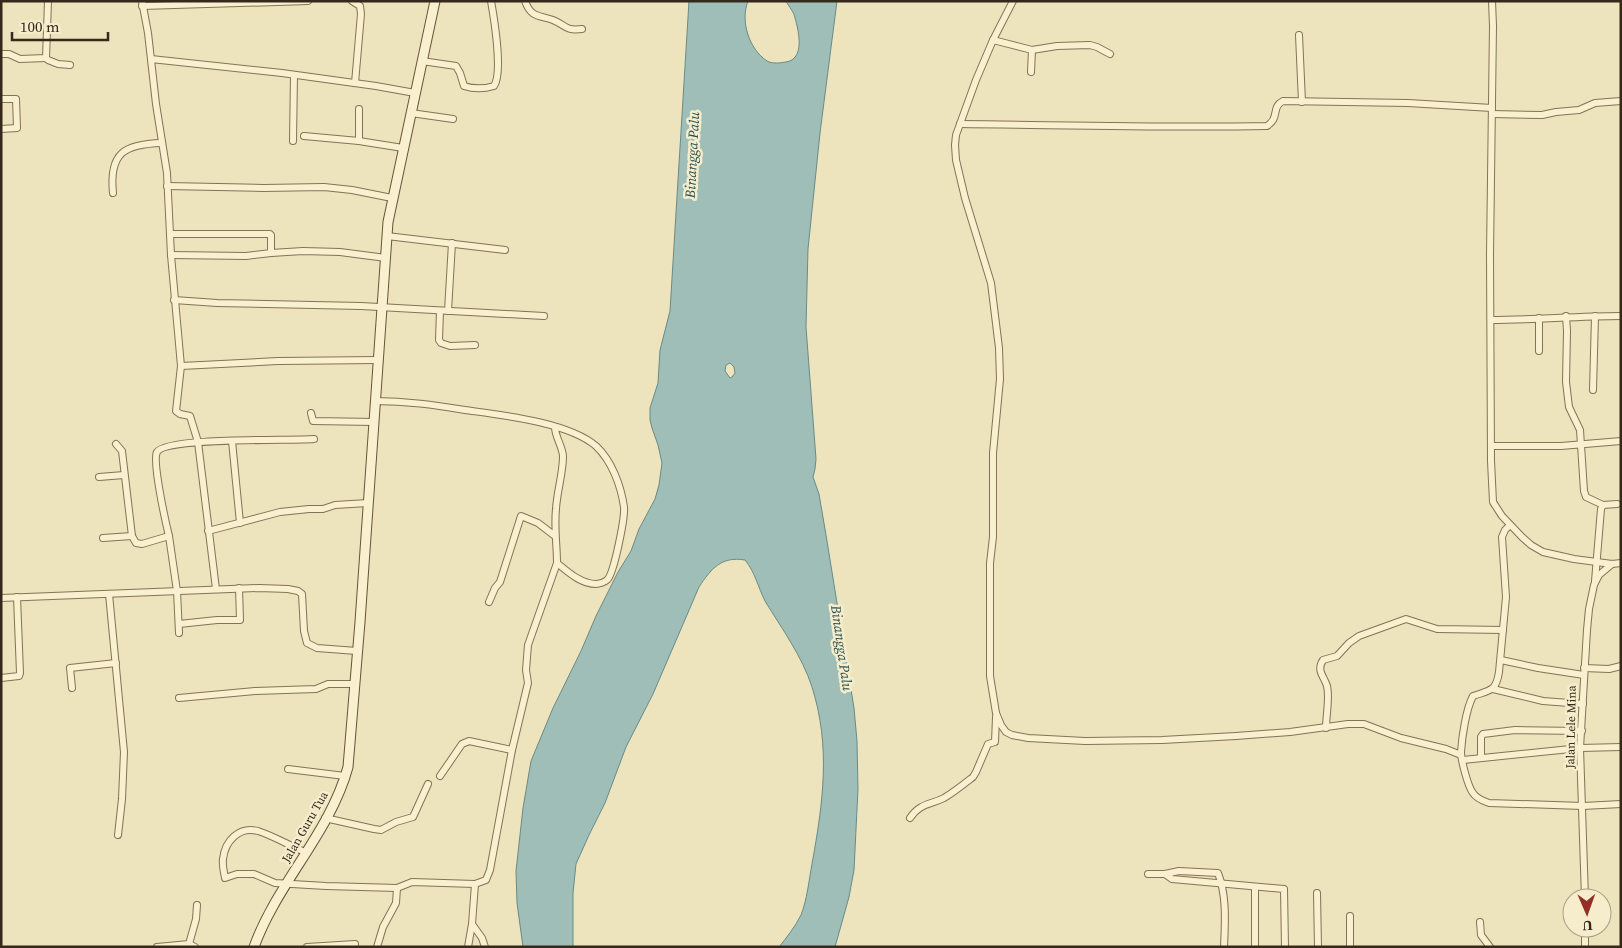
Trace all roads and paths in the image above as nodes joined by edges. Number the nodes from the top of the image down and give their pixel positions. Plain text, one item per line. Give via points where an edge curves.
1 (48, 1) edge
2 (308, 1) edge
3 (352, 1) edge
4 (435, 1) edge
5 (491, 1) edge
6 (525, 1) edge
7 (1013, 1) edge
8 (1492, 1) edge
9 (142, 4) edge
10 (582, 29) dead end
11 (1298, 35) dead end
12 (993, 40) junction
13 (1032, 50) junction
14 (1, 54) edge
15 (1110, 54) dead end
16 (46, 58) junction
17 (151, 58) junction
18 (422, 61) junction
19 (70, 65) dead end
20 (1031, 72) dead end
21 (294, 75) junction
22 (355, 82) junction
23 (415, 93) junction
24 (1, 99) edge
25 (1621, 101) edge
26 (1302, 102) junction
27 (359, 109) dead end
28 (1492, 111) junction
29 (411, 113) junction
30 (453, 119) dead end
31 (960, 124) junction
32 (1, 129) edge
33 (304, 136) dead end
34 (293, 141) dead end
35 (359, 141) junction
36 (162, 142) junction
37 (403, 148) junction
38 (167, 186) junction
39 (113, 193) dead end
40 (392, 198) junction
41 (170, 234) junction
42 (387, 236) junction
43 (452, 243) junction
44 (505, 250) dead end
45 (271, 253) junction
46 (170, 255) junction
47 (386, 258) junction
48 (174, 300) junction
49 (383, 308) junction
50 (440, 311) junction
51 (448, 312) junction
52 (544, 316) dead end
53 (1566, 316) junction
54 (1595, 316) junction
55 (1621, 316) edge
56 (1539, 318) junction
57 (1491, 320) junction
58 (475, 344) dead end
59 (1539, 351) dead end
60 (378, 360) junction
61 (181, 366) junction
62 (1593, 390) dead end
63 (375, 401) junction
64 (311, 413) dead end
65 (374, 422) junction
66 (555, 427) junction
67 (314, 439) dead end
68 (232, 441) junction
69 (1621, 441) edge
70 (198, 442) junction
71 (116, 444) dead end
72 (1581, 444) junction
73 (1491, 446) junction
74 (124, 475) junction
75 (99, 477) dead end
76 (368, 503) junction
77 (1617, 504) dead end
78 (1603, 505) junction
79 (240, 523) junction
80 (1510, 526) junction
81 (208, 531) junction
82 (132, 536) junction
83 (169, 536) junction
84 (555, 536) junction
85 (103, 538) dead end
86 (1596, 562) junction
87 (557, 563) junction
88 (1621, 563) edge
89 (1612, 564) junction
90 (1594, 585) junction
91 (239, 588) junction
92 (216, 589) junction
93 (177, 591) junction
94 (109, 594) junction
95 (17, 597) junction
96 (1, 598) edge
97 (489, 602) dead end
98 (179, 624) junction
99 (1504, 630) junction
100 (179, 633) dead end
101 (357, 651) junction
102 (1501, 660) junction
103 (116, 663) junction
104 (1621, 666) edge
105 (1584, 671) junction
106 (1, 678) edge
107 (354, 684) junction
108 (72, 688) dead end
109 (1493, 689) junction
110 (179, 698) dead end
111 (1583, 704) junction
112 (996, 713) junction
113 (1326, 728) junction
114 (1582, 731) junction
115 (1621, 747) edge
116 (1580, 748) junction
117 (512, 750) junction
118 (1462, 757) junction
119 (1480, 758) junction
120 (288, 769) dead end
121 (345, 776) junction
122 (440, 776) dead end
123 (428, 784) dead end
124 (1621, 804) edge
125 (1583, 806) junction
126 (326, 818) junction
127 (910, 818) dead end
128 (118, 835) dead end
129 (305, 852) junction
130 (1148, 874) dead end
131 (1165, 874) junction
132 (286, 884) junction
133 (476, 884) junction
134 (1223, 884) junction
135 (1255, 887) junction
136 (397, 888) junction
137 (1584, 888) edge
138 (1317, 893) dead end
139 (197, 905) dead end
140 (1350, 916) dead end
141 (1480, 922) dead end
142 (472, 924) junction
143 (355, 944) dead end
144 (192, 945) edge
145 (312, 946) edge
146 (157, 947) edge
147 (254, 947) edge
148 (307, 947) edge
149 (377, 947) edge
150 (468, 947) edge
151 (485, 947) edge
152 (1224, 947) edge
153 (1255, 947) edge
154 (1285, 947) edge
155 (1318, 947) edge
156 (1350, 947) edge
157 (1490, 947) edge

1 - 16 street
2 - 9 street
3 - 22 street via 360,6 361,14
4 - 18 main road, Jalan Guru Tua
5 - 18 street via 497,67 494,86 464,86 456,66
6 - 10 street via 535,16 567,29
7 - 12 street
8 - 28 street
9 - 17 street
11 - 26 street
12 - 13 street
12 - 31 street
13 - 15 street via 1090,45
13 - 20 street
14 - 16 street via 20,60
16 - 19 street
17 - 21 street
17 - 36 street
18 - 23 main road, Jalan Guru Tua
21 - 22 street
21 - 34 street
22 - 23 street
23 - 29 main road, Jalan Guru Tua
24 - 32 street via 16,99 18,128
25 - 28 street via 1542,115
26 - 28 street via 1408,103
26 - 31 street via 1279,104 1275,110 1276,117 1267,126 1183,128
27 - 35 street
28 - 57 street
29 - 30 street
29 - 37 main road, Jalan Guru Tua
31 - 112 street via 956,135 956,160 991,283 999,348 990,562 990,676
33 - 35 street
35 - 37 street
36 - 38 street
36 - 39 street via 138,144 125,151 113,168
37 - 40 main road, Jalan Guru Tua
38 - 40 street via 324,187
38 - 41 street
40 - 42 main road, Jalan Guru Tua
41 - 45 street via 270,234
41 - 46 street
42 - 43 street
42 - 47 main road, Jalan Guru Tua
43 - 44 street
43 - 51 street
45 - 46 street via 246,256
45 - 47 street via 340,252
46 - 48 street
47 - 49 main road, Jalan Guru Tua
48 - 49 street
48 - 61 street
49 - 50 street
49 - 60 main road, Jalan Guru Tua
50 - 51 street
50 - 58 street via 441,343 450,346
51 - 52 street
53 - 54 street
53 - 56 street
53 - 72 street via 1569,407 1578,424
54 - 55 street
54 - 62 street
56 - 57 street
56 - 59 street
57 - 73 street
60 - 61 street via 292,360
60 - 63 main road, Jalan Guru Tua
61 - 70 street via 176,411 190,416
63 - 65 main road, Jalan Guru Tua
63 - 66 street via 422,403 509,416
64 - 65 street via 313,421
65 - 76 main road, Jalan Guru Tua
66 - 84 street via 563,456
66 - 87 street via 586,440 602,453 620,488 624,510 618,547 607,580 591,583 577,578
67 - 68 street
68 - 70 street
68 - 79 street
69 - 72 street
70 - 81 street
70 - 83 street via 171,446 157,453
71 - 74 street via 122,452
72 - 73 street
72 - 78 street via 1585,495
73 - 80 street via 1493,502
74 - 75 street
74 - 82 street via 125,505
76 - 79 street via 280,512
76 - 101 main road, Jalan Guru Tua
77 - 78 street
78 - 86 street
79 - 81 street
80 - 86 street via 1543,552
80 - 99 street via 1502,537 1506,597
81 - 92 street
82 - 83 street via 139,544
82 - 85 street
83 - 93 street
84 - 87 street
84 - 97 street via 538,523 521,516 500,582
86 - 89 street
86 - 90 street
87 - 117 street via 528,645 528,683
88 - 89 street
89 - 90 street, Jalan Lele Mina via 1599,575
90 - 105 street, Jalan Lele Mina
91 - 92 street
91 - 98 street via 240,620
91 - 101 street via 298,591 303,597 307,643 317,648
92 - 93 street
93 - 94 street
93 - 98 street
94 - 95 street
94 - 103 street
95 - 96 street
95 - 106 street via 20,673 19,676
98 - 100 street
99 - 102 street
99 - 113 street via 1436,629 1406,619 1359,636 1337,656 1321,664 1320,673 1327,688
101 - 107 main road, Jalan Guru Tua
102 - 105 street via 1538,668
102 - 109 street via 1498,682
103 - 108 street via 70,668
103 - 128 street via 124,767
104 - 105 street
105 - 111 street, Jalan Lele Mina
107 - 110 street
107 - 121 main road, Jalan Guru Tua
109 - 111 street via 1543,701
109 - 118 street via 1472,698
111 - 114 street, Jalan Lele Mina
112 - 113 street via 1006,732 1012,735 1085,742
112 - 127 street via 995,742 988,744 973,777 943,798 916,809
113 - 118 street via 1364,724
114 - 116 street, Jalan Lele Mina
114 - 119 street via 1521,730 1484,734
115 - 116 street
116 - 119 street
116 - 125 street, Jalan Lele Mina
117 - 122 street via 465,742
117 - 133 street via 490,870 486,880
118 - 119 street
118 - 125 street via 1472,793 1489,803
120 - 121 street
121 - 126 main road, Jalan Guru Tua
123 - 126 street via 413,817 384,829
124 - 125 street
125 - 137 street, Jalan Lele Mina
126 - 129 main road, Jalan Guru Tua
129 - 132 main road, Jalan Guru Tua
129 - 132 street via 247,830 228,841 222,860 225,878 254,874
130 - 131 street
131 - 134 street via 1172,879
131 - 134 street via 1179,871 1218,873
132 - 136 street
132 - 147 main road, Jalan Guru Tua
133 - 136 street via 412,882
133 - 142 street
134 - 135 street
134 - 152 street
135 - 153 street
135 - 154 street via 1284,889
136 - 149 street via 396,903
138 - 155 street
139 - 144 street
140 - 156 street
141 - 157 street via 1480,935
142 - 150 street
142 - 151 street
143 - 145 street
144 - 146 street
145 - 148 street

